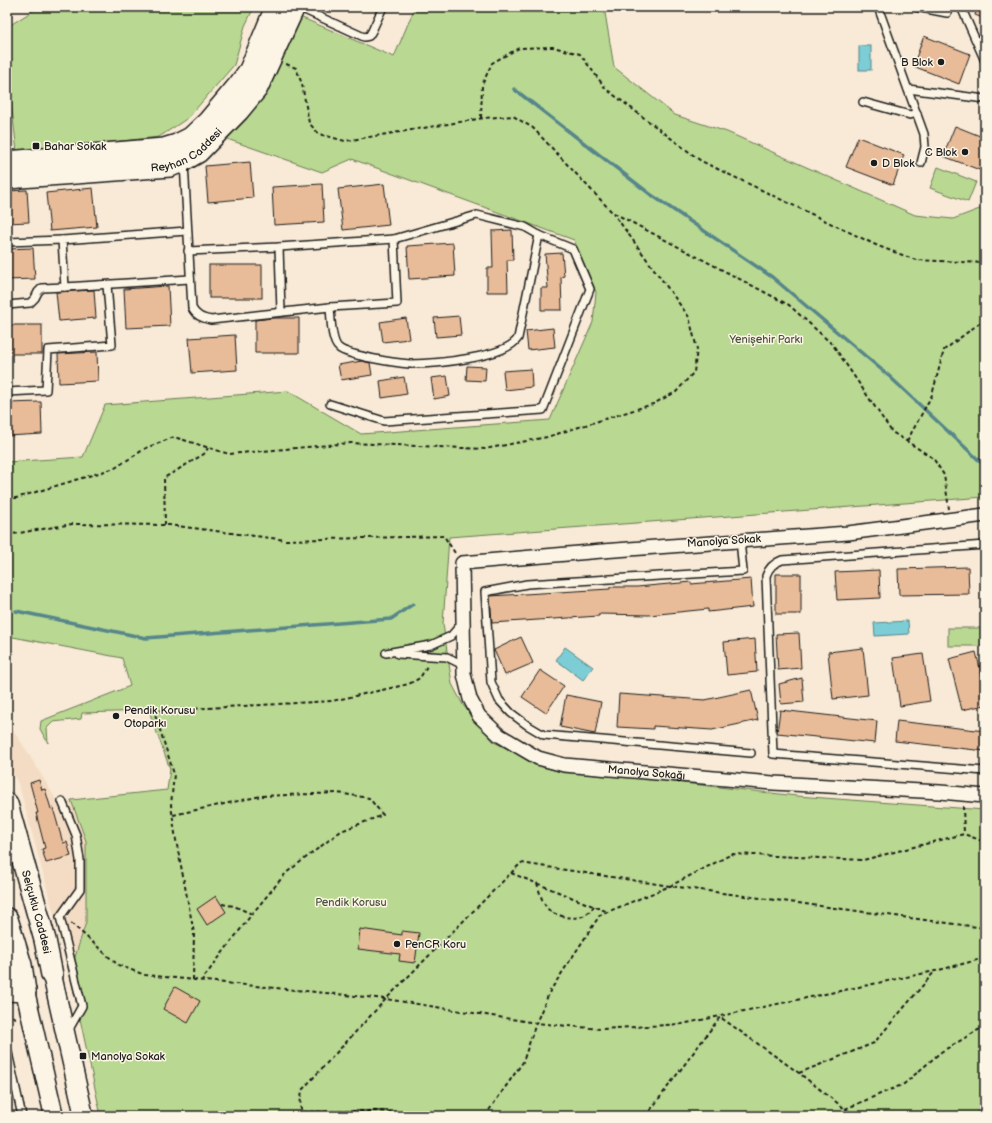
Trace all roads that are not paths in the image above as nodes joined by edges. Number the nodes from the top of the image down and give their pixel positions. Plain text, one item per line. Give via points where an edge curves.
1 (276, 7) edge
2 (294, 7) edge
3 (298, 7) edge
4 (383, 7) edge
5 (878, 7) edge
6 (916, 7) edge
7 (961, 7) edge
8 (947, 14) dead end
9 (985, 61) edge
10 (908, 89) junction
11 (985, 99) edge
12 (863, 102) dead end
13 (917, 113) junction
14 (181, 153) junction
15 (7, 162) edge
16 (921, 163) dead end
17 (7, 178) edge
18 (187, 231) junction
19 (539, 235) junction
20 (394, 239) junction
21 (62, 240) junction
22 (7, 242) edge
23 (278, 247) junction
24 (188, 251) junction
25 (190, 279) junction
26 (107, 285) junction
27 (65, 287) junction
28 (7, 305) edge
29 (330, 307) junction
30 (281, 312) junction
31 (7, 392) edge
32 (330, 404) dead end
33 (985, 515) edge
34 (740, 540) junction
35 (985, 544) edge
36 (462, 562) joint
37 (463, 622) junction
38 (464, 665) junction
39 (751, 753) dead end
40 (985, 771) edge
41 (985, 796) edge
42 (62, 801) dead end
43 (7, 804) edge
44 (7, 920) edge
45 (14, 965) edge
46 (52, 975) junction
47 (16, 990) edge
48 (66, 1036) junction
49 (7, 1048) edge
50 (8, 1056) edge
51 (22, 1116) edge
52 (54, 1116) edge
53 (84, 1116) edge

1 - 14 main road, Reyhan Caddesi via 250,70
2 - 14 main road, Reyhan Caddesi via 257,88 198,152
3 - 4 lane via 364,37 369,36
5 - 10 lane
6 - 8 lane
7 - 9 lane
10 - 11 lane
10 - 13 lane
12 - 13 lane via 910,115
13 - 16 lane via 925,140
14 - 15 main road, Reyhan Caddesi via 164,150
14 - 17 main road, Reyhan Caddesi via 170,166
14 - 18 lane
18 - 21 lane
18 - 24 lane
19 - 20 lane via 525,227 477,215
19 - 29 lane via 518,338 510,346 491,354 410,364 359,356 339,348 336,344
19 - 32 lane via 573,249 590,289 543,410 384,421
20 - 23 lane
20 - 29 lane via 396,302
21 - 22 lane
21 - 27 lane
23 - 24 lane
23 - 30 lane
24 - 25 lane
25 - 26 lane
25 - 30 lane via 192,308 198,316 205,319
26 - 27 lane
26 - 31 lane via 112,345 48,350 46,390
27 - 28 lane via 42,288 30,303
29 - 30 lane
33 - 34 street, Manolya Sokak via 848,533
34 - 36 street, Manolya Sokak
34 - 39 lane via 743,570 528,584 485,592 491,682 499,700 511,713 544,735
35 - 40 lane via 782,560 768,569 766,576 773,754
36 - 37 street, Manolya Sokağı
37 - 38 street, Manolya Sokağı
37 - 38 lane via 451,636 432,645 386,653 447,657
38 - 41 street, Manolya Sokağı via 470,699 479,716 499,735 520,748 538,758 564,765 773,783
42 - 48 lane via 76,835 80,860 80,889 60,917 82,1006
43 - 46 main road, Selçuklu Caddesi via 45,940
44 - 45 main road
45 - 46 main road
45 - 47 main road
46 - 47 main road
46 - 48 main road, Selçuklu Caddesi
47 - 52 main road
48 - 53 main road, Selçuklu Caddesi
49 - 50 lane
50 - 51 lane

